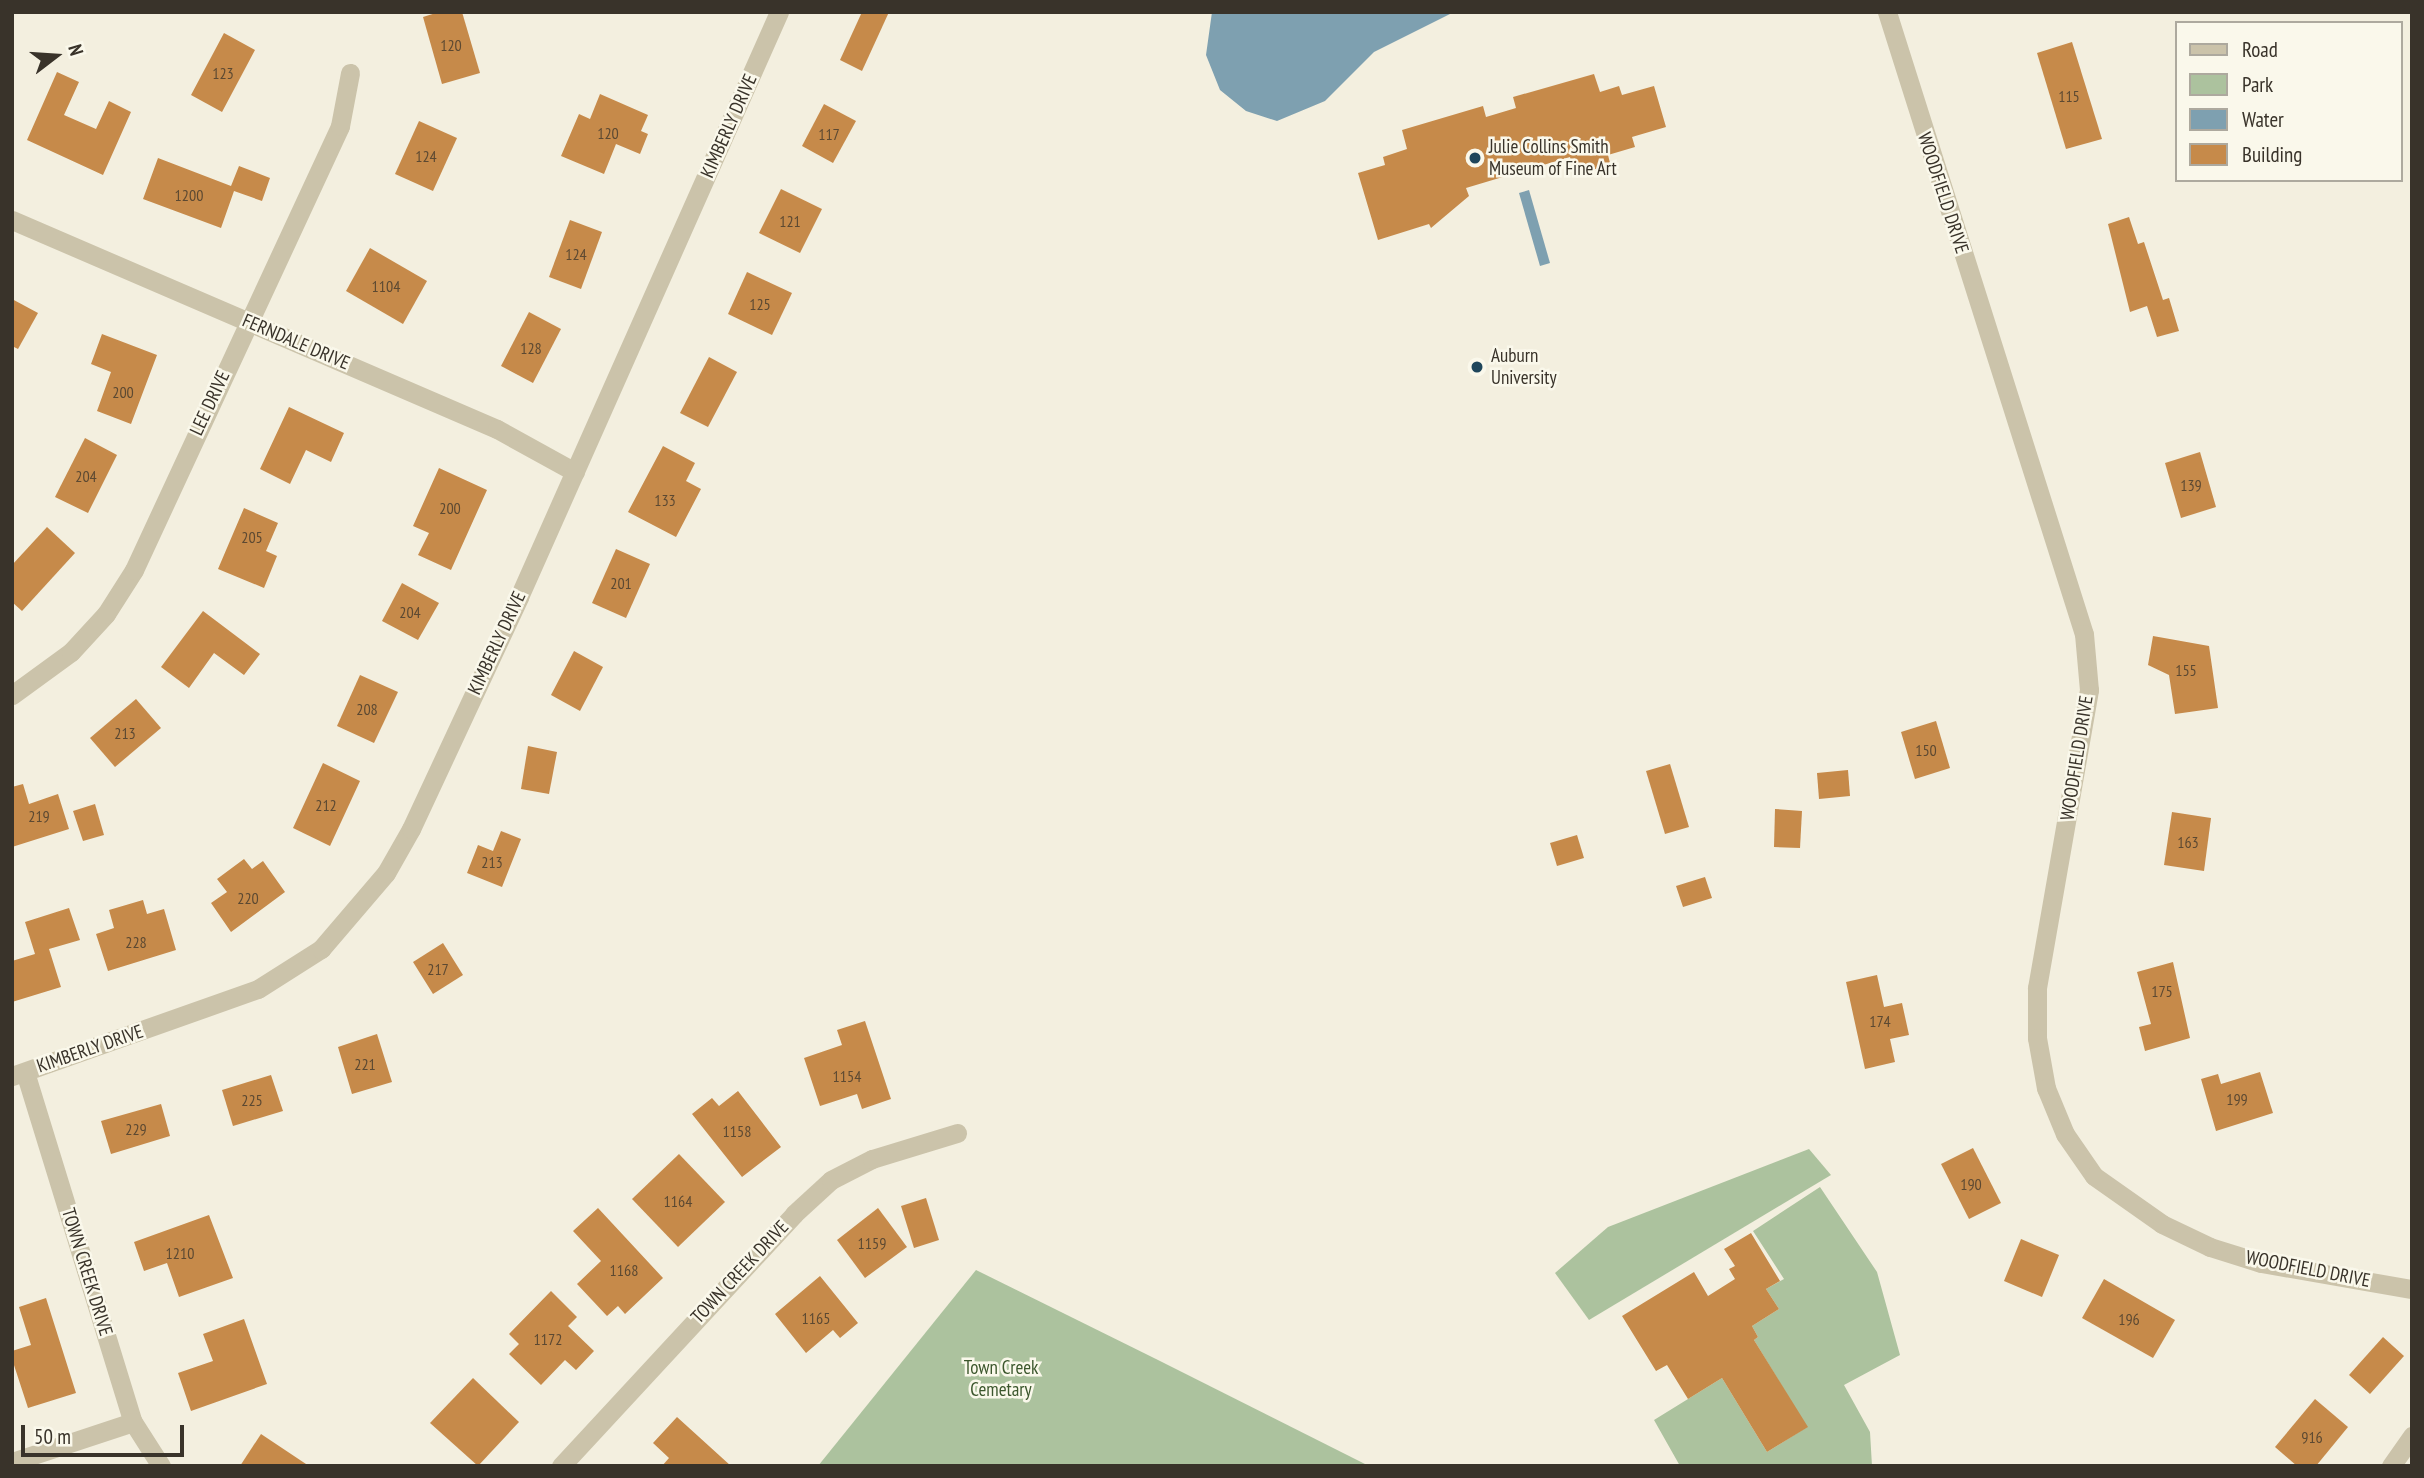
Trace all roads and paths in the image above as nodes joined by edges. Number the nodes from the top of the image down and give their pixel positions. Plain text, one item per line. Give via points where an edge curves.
1 (779, 12) edge
2 (1887, 12) edge
3 (350, 73) dead end
4 (12, 220) edge
5 (248, 320) junction
6 (575, 472) junction
7 (12, 695) edge
8 (19, 1074) edge
9 (957, 1133) dead end
10 (2412, 1289) edge
11 (133, 1422) junction
12 (2412, 1436) edge
13 (12, 1462) edge
14 (161, 1466) edge
15 (561, 1466) edge
16 (2391, 1466) edge

1 - 6 street, KIMBERLY DRIVE
2 - 10 street, WOODFIELD DRIVE via 2084,634 2089,690 2037,988 2037,1038 2046,1088 2061,1123 2094,1176 2162,1224 2210,1247 2261,1263
3 - 5 street, LEE DRIVE via 340,127
4 - 5 street, FERNDALE DRIVE via 155,285
5 - 6 street, FERNDALE DRIVE via 497,429
5 - 7 street, LEE DRIVE via 134,570 106,614 71,652
6 - 8 street, KIMBERLY DRIVE via 411,829 356,913 302,964 258,989
8 - 11 street, TOWN CREEK DRIVE
9 - 15 street, TOWN CREEK DRIVE via 872,1159 831,1180 794,1214
11 - 13 street
11 - 14 street, TOWN CREEK DRIVE
12 - 16 street

